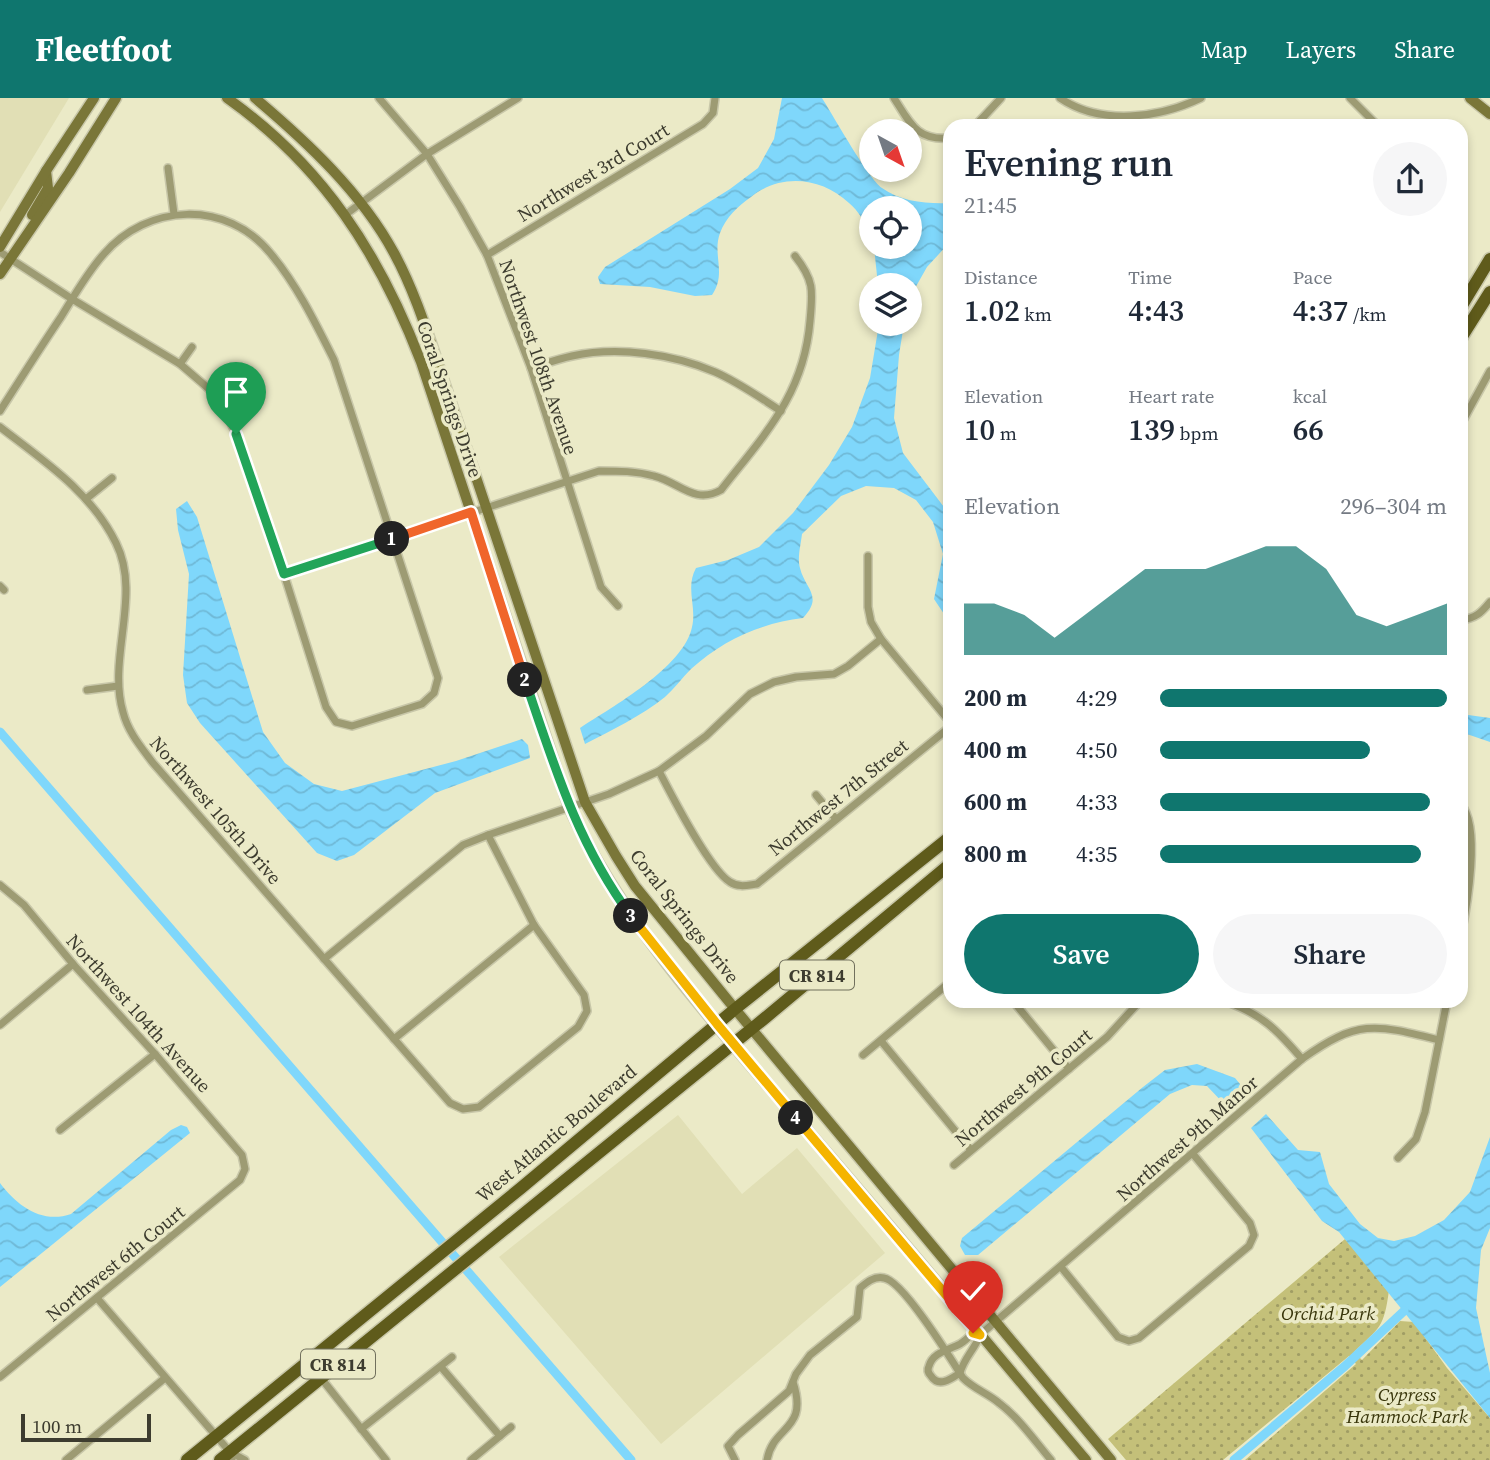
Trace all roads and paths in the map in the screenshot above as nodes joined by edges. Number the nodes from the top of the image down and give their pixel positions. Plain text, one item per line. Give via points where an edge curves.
1 (94, 98) edge
2 (116, 98) edge
3 (227, 98) edge
4 (255, 98) edge
5 (379, 98) edge
6 (518, 98) edge
7 (715, 98) edge
8 (894, 98) edge
9 (1001, 98) edge
10 (1060, 98) edge
11 (1201, 98) edge
12 (1350, 98) edge
13 (1470, 98) edge
14 (1490, 114) edge
15 (982, 119) edge
16 (1371, 119) edge
17 (943, 137) edge
18 (426, 153) junction
19 (168, 168) dead end
20 (46, 171) junction
21 (359, 202) junction
22 (174, 214) junction
23 (345, 215) junction
24 (20, 243) junction
25 (0, 249) edge
26 (487, 255) junction
27 (794, 256) dead end
28 (10, 259) junction
29 (1490, 259) edge
30 (0, 274) edge
31 (1490, 292) edge
32 (1468, 295) edge
33 (72, 299) junction
34 (1468, 327) edge
35 (192, 347) dead end
36 (180, 364) junction
37 (531, 368) junction
38 (1490, 371) edge
39 (0, 411) edge
40 (780, 411) junction
41 (1468, 411) edge
42 (0, 427) edge
43 (111, 478) dead end
44 (565, 482) junction
45 (86, 499) junction
46 (487, 506) junction
47 (471, 512) junction
48 (392, 539) junction
49 (868, 556) dead end
50 (284, 574) junction
51 (1490, 602) edge
52 (618, 606) dead end
53 (1468, 619) edge
54 (881, 639) junction
55 (118, 686) junction
56 (88, 690) dead end
57 (943, 715) edge
58 (943, 730) edge
59 (659, 771) junction
60 (816, 795) dead end
61 (585, 802) junction
62 (569, 807) junction
63 (1468, 817) edge
64 (836, 819) junction
65 (488, 835) junction
66 (943, 843) edge
67 (943, 870) edge
68 (1468, 879) edge
69 (0, 884) edge
70 (534, 925) junction
71 (324, 959) junction
72 (73, 964) junction
73 (943, 988) edge
74 (1019, 1008) edge
75 (1134, 1008) edge
76 (1245, 1008) edge
77 (1446, 1008) edge
78 (734, 1009) junction
79 (717, 1024) junction
80 (0, 1025) edge
81 (751, 1029) junction
82 (394, 1039) junction
83 (1439, 1040) junction
84 (881, 1041) junction
85 (733, 1043) junction
86 (155, 1054) junction
87 (863, 1055) dead end
88 (1302, 1059) junction
89 (1069, 1069) junction
90 (60, 1130) dead end
91 (971, 1150) junction
92 (1193, 1154) junction
93 (1398, 1158) dead end
94 (954, 1165) dead end
95 (245, 1169) joint
96 (1060, 1267) junction
97 (97, 1298) junction
98 (995, 1322) junction
99 (980, 1335) junction
100 (945, 1350) junction
101 (452, 1357) dead end
102 (441, 1367) junction
103 (960, 1373) junction
104 (0, 1377) edge
105 (164, 1378) junction
106 (321, 1378) junction
107 (793, 1382) junction
108 (511, 1427) dead end
109 (361, 1429) junction
110 (216, 1436) junction
111 (500, 1436) junction
112 (227, 1457) edge
113 (66, 1460) edge
114 (187, 1460) edge
115 (245, 1460) edge
116 (386, 1460) edge
117 (471, 1460) edge
118 (735, 1460) edge
119 (767, 1460) edge
120 (1051, 1460) edge
121 (1086, 1460) edge
122 (1111, 1460) edge

1 - 20 main road
2 - 24 main road
3 - 23 main road, Coral Springs Drive via 283,143 317,177
4 - 21 main road, Coral Springs Drive via 294,132
5 - 18 street, Northwest 108th Avenue
6 - 18 street
7 - 26 street, Northwest 3rd Court via 713,113 703,124
8 - 17 street via 923,136
9 - 15 street
10 - 11 street via 1093,112 1123,116 1150,115
12 - 16 street
13 - 14 main road
18 - 21 street
18 - 26 street, Northwest 108th Avenue
19 - 22 street
20 - 24 main road via 48,188 22,231
20 - 25 main road
21 - 23 street
21 - 46 main road, Coral Springs Drive via 393,252 418,305
22 - 33 street via 125,233
22 - 48 street via 227,221 271,253 334,360
23 - 47 main road, Coral Springs Drive via 402,312
24 - 28 main road
25 - 28 street
26 - 37 street, Northwest 108th Avenue
27 - 40 street via 811,284 809,332 794,388
28 - 30 main road
28 - 33 street
29 - 32 main road
31 - 34 main road
33 - 36 street
33 - 39 street
35 - 36 street
36 - 50 street via 225,410
37 - 40 street via 574,356 639,353 714,372
37 - 44 street, Northwest 108th Avenue
38 - 41 street
40 - 44 street via 721,490 711,495 697,495 659,477 630,471 599,471
42 - 45 street, Northwest 105th Drive
43 - 45 street
44 - 46 street
44 - 52 street, Northwest 108th Avenue via 601,587
45 - 55 street, Northwest 105th Drive via 117,545 124,571
46 - 47 street
46 - 61 main road, Coral Springs Drive
47 - 48 street
47 - 62 main road, Coral Springs Drive
48 - 50 street
48 - 50 street via 438,678 434,693 422,704 352,726 336,722 326,707
49 - 54 street via 868,607
51 - 53 street via 1481,614
54 - 57 street
54 - 59 street via 834,674 774,682 750,694 706,736
55 - 56 street
55 - 71 street, Northwest 105th Drive via 134,739
58 - 64 street, Northwest 7th Street
59 - 61 street
59 - 64 street, Northwest 7th Street via 721,874 743,886 757,884
60 - 64 street
61 - 62 street
61 - 78 main road, Coral Springs Drive via 635,886
62 - 65 street
62 - 79 main road, Coral Springs Drive via 619,899
63 - 68 street via 1472,846
65 - 70 street
65 - 71 street via 463,845 439,863
66 - 78 main road, West Atlantic Boulevard / CR 814
67 - 81 main road, West Atlantic Boulevard / CR 814
69 - 72 street, Northwest 104th Avenue via 24,905
70 - 82 street
70 - 82 street, Northwest 105th Drive via 584,995 587,1011 578,1027 479,1107 463,1109 450,1103
71 - 82 street, Northwest 105th Drive
72 - 80 street
72 - 86 street, Northwest 104th Avenue
73 - 84 street
74 - 89 street
75 - 89 street, Northwest 9th Court
76 - 88 street via 1275,1027
77 - 83 street
78 - 79 main road, West Atlantic Boulevard / CR 814
78 - 81 main road, Coral Springs Drive
79 - 85 main road, Coral Springs Drive
79 - 110 main road, West Atlantic Boulevard / CR 814
81 - 85 main road, West Atlantic Boulevard / CR 814
81 - 98 main road, Coral Springs Drive
83 - 88 street, Northwest 9th Manor via 1389,1027 1368,1028 1348,1032
83 - 93 street via 1416,1139
84 - 87 street
84 - 91 street
85 - 99 main road, Coral Springs Drive
85 - 106 main road, West Atlantic Boulevard / CR 814
86 - 90 street
86 - 95 street, Northwest 104th Avenue via 242,1155
88 - 92 street, Northwest 9th Manor
89 - 91 street, Northwest 9th Court
91 - 94 street, Northwest 9th Court
92 - 96 street, Northwest 9th Manor
92 - 96 street via 1250,1223 1254,1235 1250,1246 1139,1338 1129,1341 1118,1337
95 - 97 street, Northwest 6th Court via 240,1180
96 - 98 street, Northwest 9th Manor
97 - 104 street, Northwest 6th Court
97 - 105 street
98 - 99 street, Northwest 9th Manor
98 - 122 main road, Coral Springs Drive
99 - 100 street via 973,1333
99 - 103 street
99 - 121 main road, Coral Springs Drive
100 - 103 street
100 - 103 street via 930,1362 929,1374 941,1382
100 - 107 street via 891,1280 875,1278 860,1288 857,1317 810,1355
101 - 102 street
102 - 109 street
102 - 111 street
103 - 120 street via 973,1388 998,1401
105 - 110 street
105 - 113 street
106 - 109 street
106 - 112 main road, West Atlantic Boulevard / CR 814
107 - 118 street via 789,1391 728,1446
107 - 119 street via 797,1396 794,1421
108 - 111 street
109 - 116 street
110 - 112 street
110 - 114 main road, West Atlantic Boulevard / CR 814
111 - 117 street
112 - 115 street

